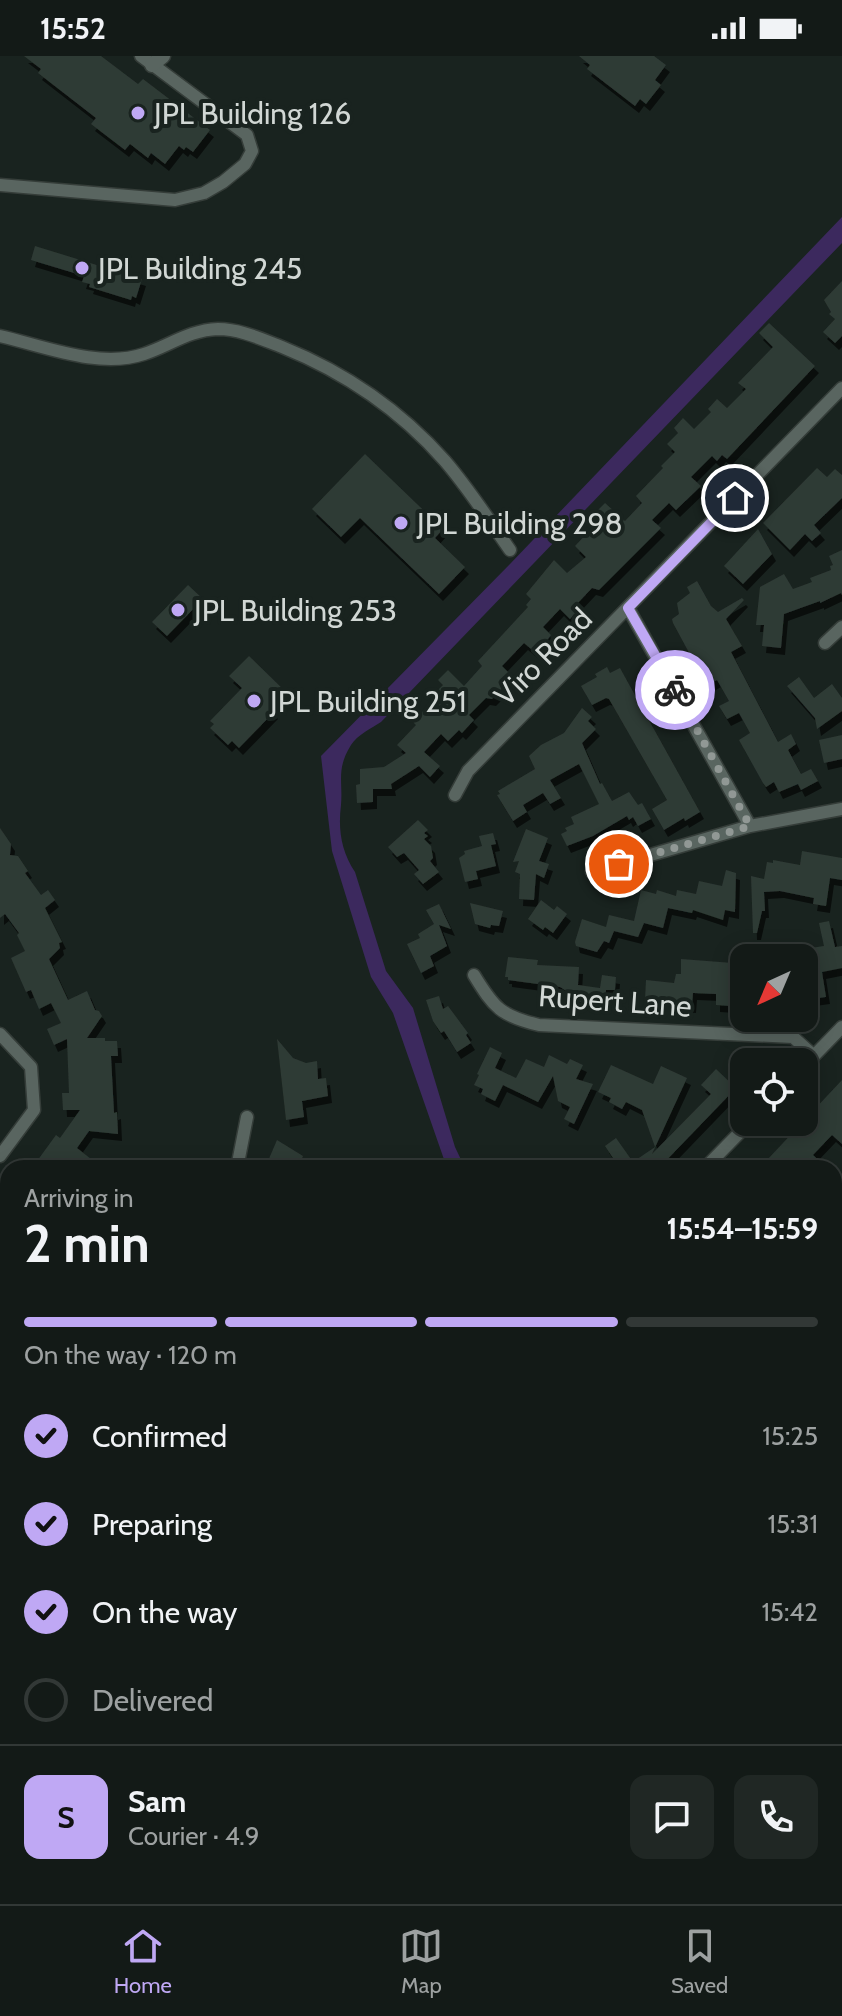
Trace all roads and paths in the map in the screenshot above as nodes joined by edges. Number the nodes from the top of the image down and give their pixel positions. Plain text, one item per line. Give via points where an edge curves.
1 (152, 59) edge
2 (0, 185) edge
3 (0, 336) edge
4 (842, 388) edge
5 (510, 550) dead end
6 (628, 608) junction
7 (842, 627) edge
8 (825, 643) dead end
9 (455, 795) dead end
10 (842, 809) edge
11 (750, 826) junction
12 (592, 872) dead end
13 (474, 975) dead end
14 (842, 1027) edge
15 (0, 1034) edge
16 (805, 1048) edge
17 (818, 1052) edge
18 (247, 1117) dead end
19 (736, 1136) edge
20 (0, 1156) edge
21 (239, 1160) edge
22 (713, 1160) edge

1 - 2 street via 247,135 252,154 245,164 223,182 175,200
3 - 5 street via 90,357 123,358 184,335 221,329 247,333 305,357 338,372 416,432
4 - 6 street, Viro Road
6 - 9 street, Viro Road via 468,771
6 - 11 street
7 - 8 street
10 - 11 street
11 - 12 street
13 - 16 street, Rupert Lane via 489,1000 511,1018 539,1025 793,1037
14 - 17 street
15 - 20 street via 31,1067 34,1110
18 - 21 street
19 - 22 street

